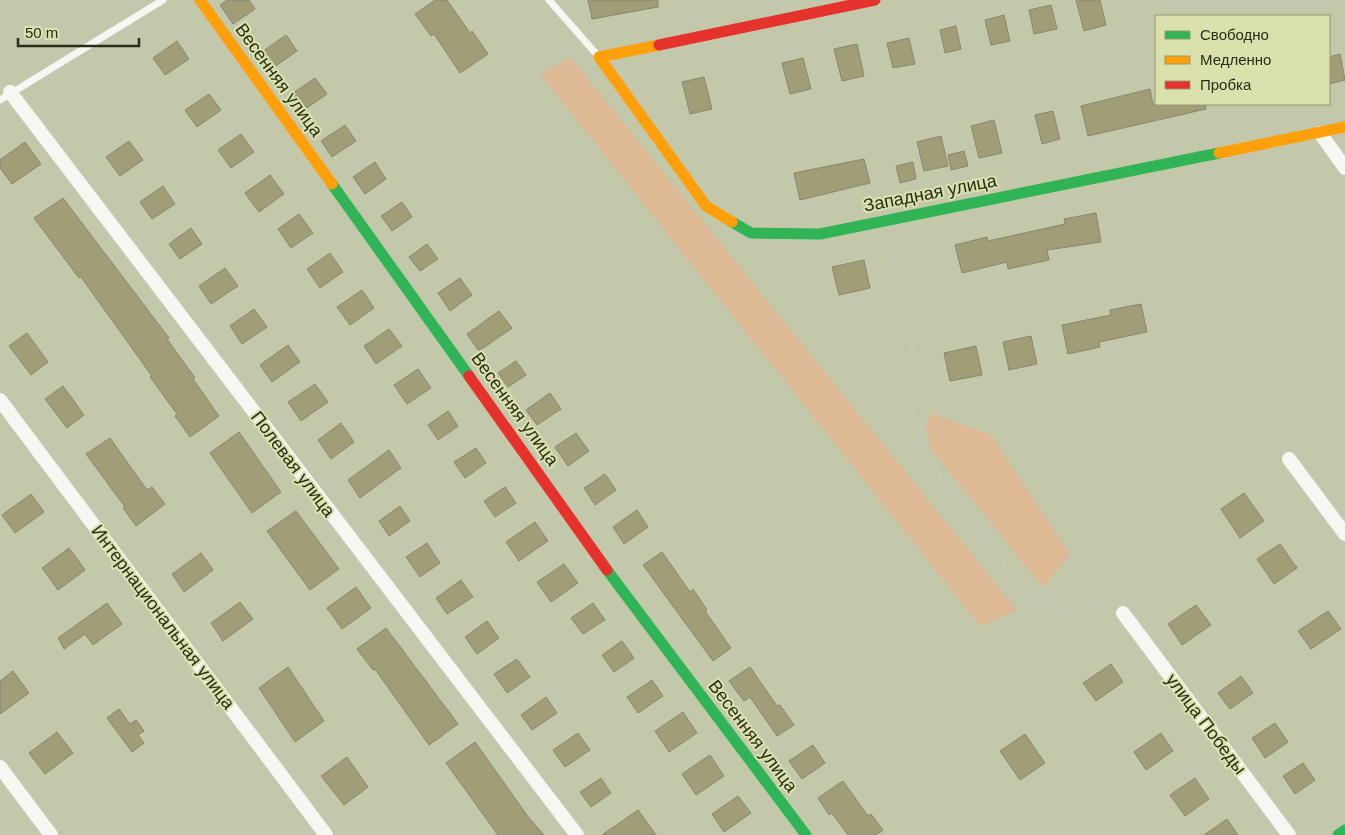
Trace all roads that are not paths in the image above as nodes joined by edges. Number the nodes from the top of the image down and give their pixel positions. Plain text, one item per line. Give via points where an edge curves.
1 (162, 0) edge
2 (200, 0) edge
3 (549, 0) edge
4 (875, 0) edge
5 (599, 58) junction
6 (5, 96) edge
7 (1345, 127) edge
8 (1320, 133) junction
9 (1345, 168) edge
10 (0, 400) edge
11 (1289, 459) dead end
12 (1345, 534) edge
13 (1123, 613) road end
14 (0, 767) edge
15 (1345, 830) edge
16 (51, 835) edge
17 (326, 835) edge
18 (577, 835) edge
19 (806, 835) edge
20 (1289, 835) edge
21 (1338, 835) edge

1 - 6 lane
2 - 19 street, Весенняя улица via 630,602
3 - 5 lane
4 - 5 street
5 - 8 street, Западная улица via 706,206 751,232 820,234
6 - 18 street, Полевая улица
7 - 8 street, Западная улица
8 - 9 street
10 - 17 street, Интернациональная улица
11 - 12 street
13 - 20 street, улица Победы
14 - 16 street
15 - 21 street

